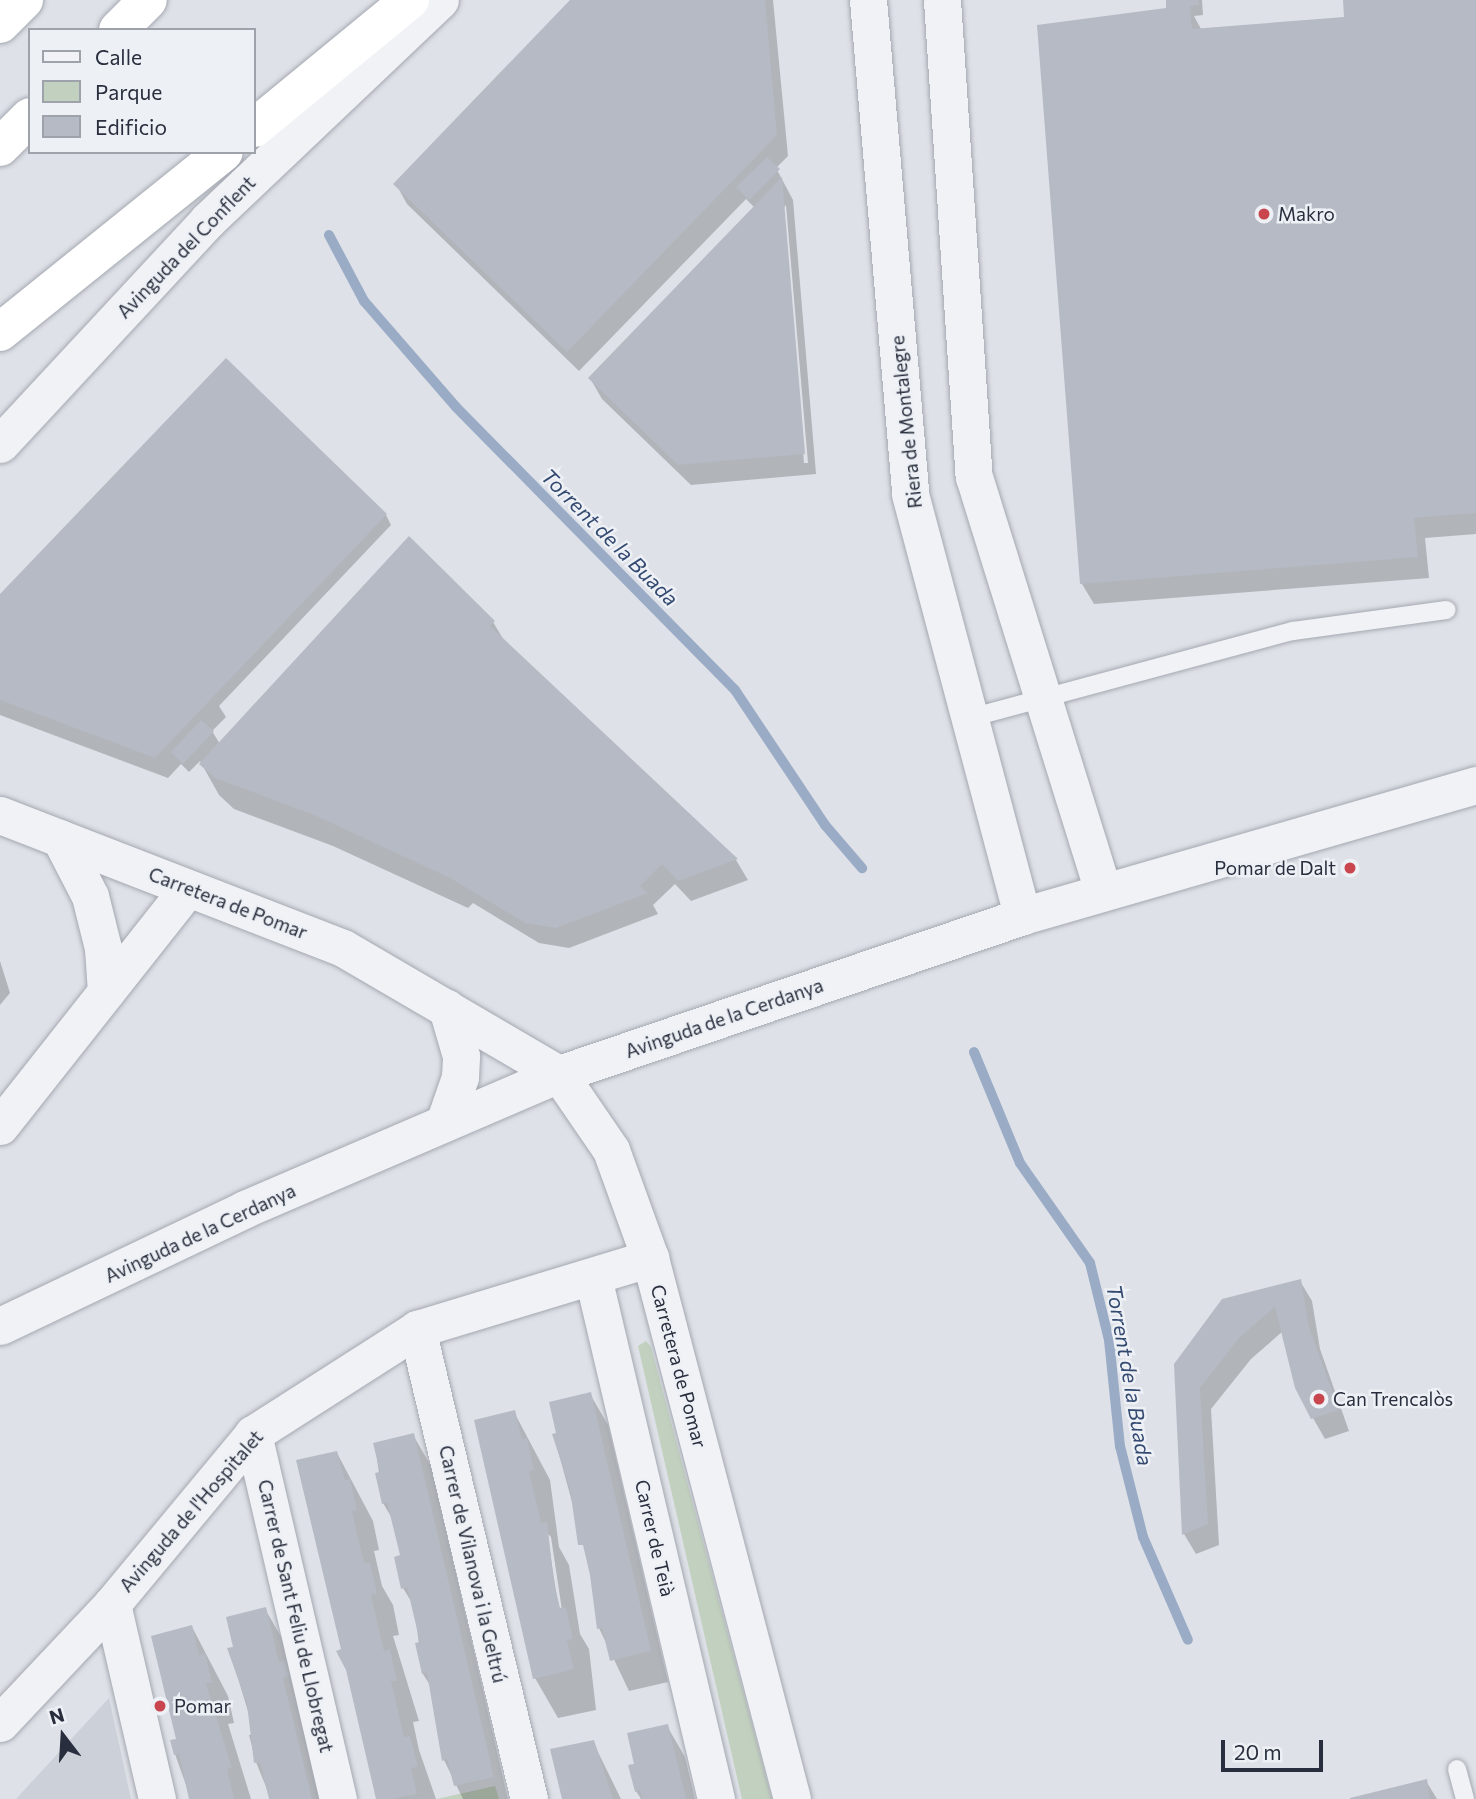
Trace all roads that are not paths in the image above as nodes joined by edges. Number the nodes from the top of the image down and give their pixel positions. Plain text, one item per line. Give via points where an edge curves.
1 (24, 0) edge
2 (148, 0) edge
3 (410, 0) edge
4 (440, 0) edge
5 (868, 0) edge
6 (942, 0) edge
7 (0, 24) edge
8 (120, 28) edge
9 (28, 119) edge
10 (256, 126) edge
11 (0, 147) edge
12 (222, 154) edge
13 (0, 332) edge
14 (0, 444) edge
15 (1447, 610) dead end
16 (1042, 695) junction
17 (966, 719) junction
18 (1476, 785) edge
19 (0, 815) edge
20 (60, 838) junction
21 (188, 888) junction
22 (1103, 891) junction
23 (1022, 916) junction
24 (106, 992) junction
25 (447, 1009) junction
26 (559, 1074) junction
27 (444, 1123) junction
28 (0, 1126) edge
29 (650, 1258) junction
30 (593, 1277) junction
31 (0, 1326) edge
32 (417, 1329) junction
33 (253, 1434) junction
34 (111, 1604) junction
35 (0, 1723) edge
36 (1457, 1769) dead end
37 (157, 1799) edge
38 (338, 1799) edge
39 (529, 1799) edge
40 (716, 1799) edge
41 (792, 1799) edge
42 (1465, 1799) edge

1 - 7 highway
2 - 8 highway
3 - 10 highway
4 - 14 street, Avinguda del Conflent via 207,221
5 - 17 street, Riera de Montalegre via 910,494
6 - 16 street via 974,477
9 - 11 highway
12 - 13 highway
15 - 16 lane via 1293,631
16 - 17 lane
16 - 22 street
17 - 23 street, Riera de Montalegre
18 - 22 street, Avinguda de la Cerdanya
19 - 20 street, Carretera de Pomar
20 - 21 street, Carretera de Pomar
20 - 24 street via 90,897 103,948
21 - 24 street
21 - 25 street, Carretera de Pomar via 343,948
22 - 23 street, Avinguda de la Cerdanya
23 - 26 street, Avinguda de la Cerdanya
24 - 28 street
25 - 26 street, Carretera de Pomar
25 - 27 street via 461,1056 460,1077
26 - 27 street, Avinguda de la Cerdanya
26 - 29 street, Carretera de Pomar via 611,1150
27 - 31 street, Avinguda de la Cerdanya via 245,1209
29 - 30 street, Avinguda de l'Hospitalet
29 - 41 street, Carretera de Pomar
30 - 32 street, Avinguda de l'Hospitalet
30 - 40 street, Carrer de Teià
32 - 33 street, Avinguda de l'Hospitalet
32 - 39 street, Carrer de Vilanova i la Geltrú
33 - 34 street, Avinguda de l'Hospitalet
33 - 38 street, Carrer de Sant Feliu de Llobregat
34 - 35 street, Avinguda de l'Hospitalet
34 - 37 street
36 - 42 lane

